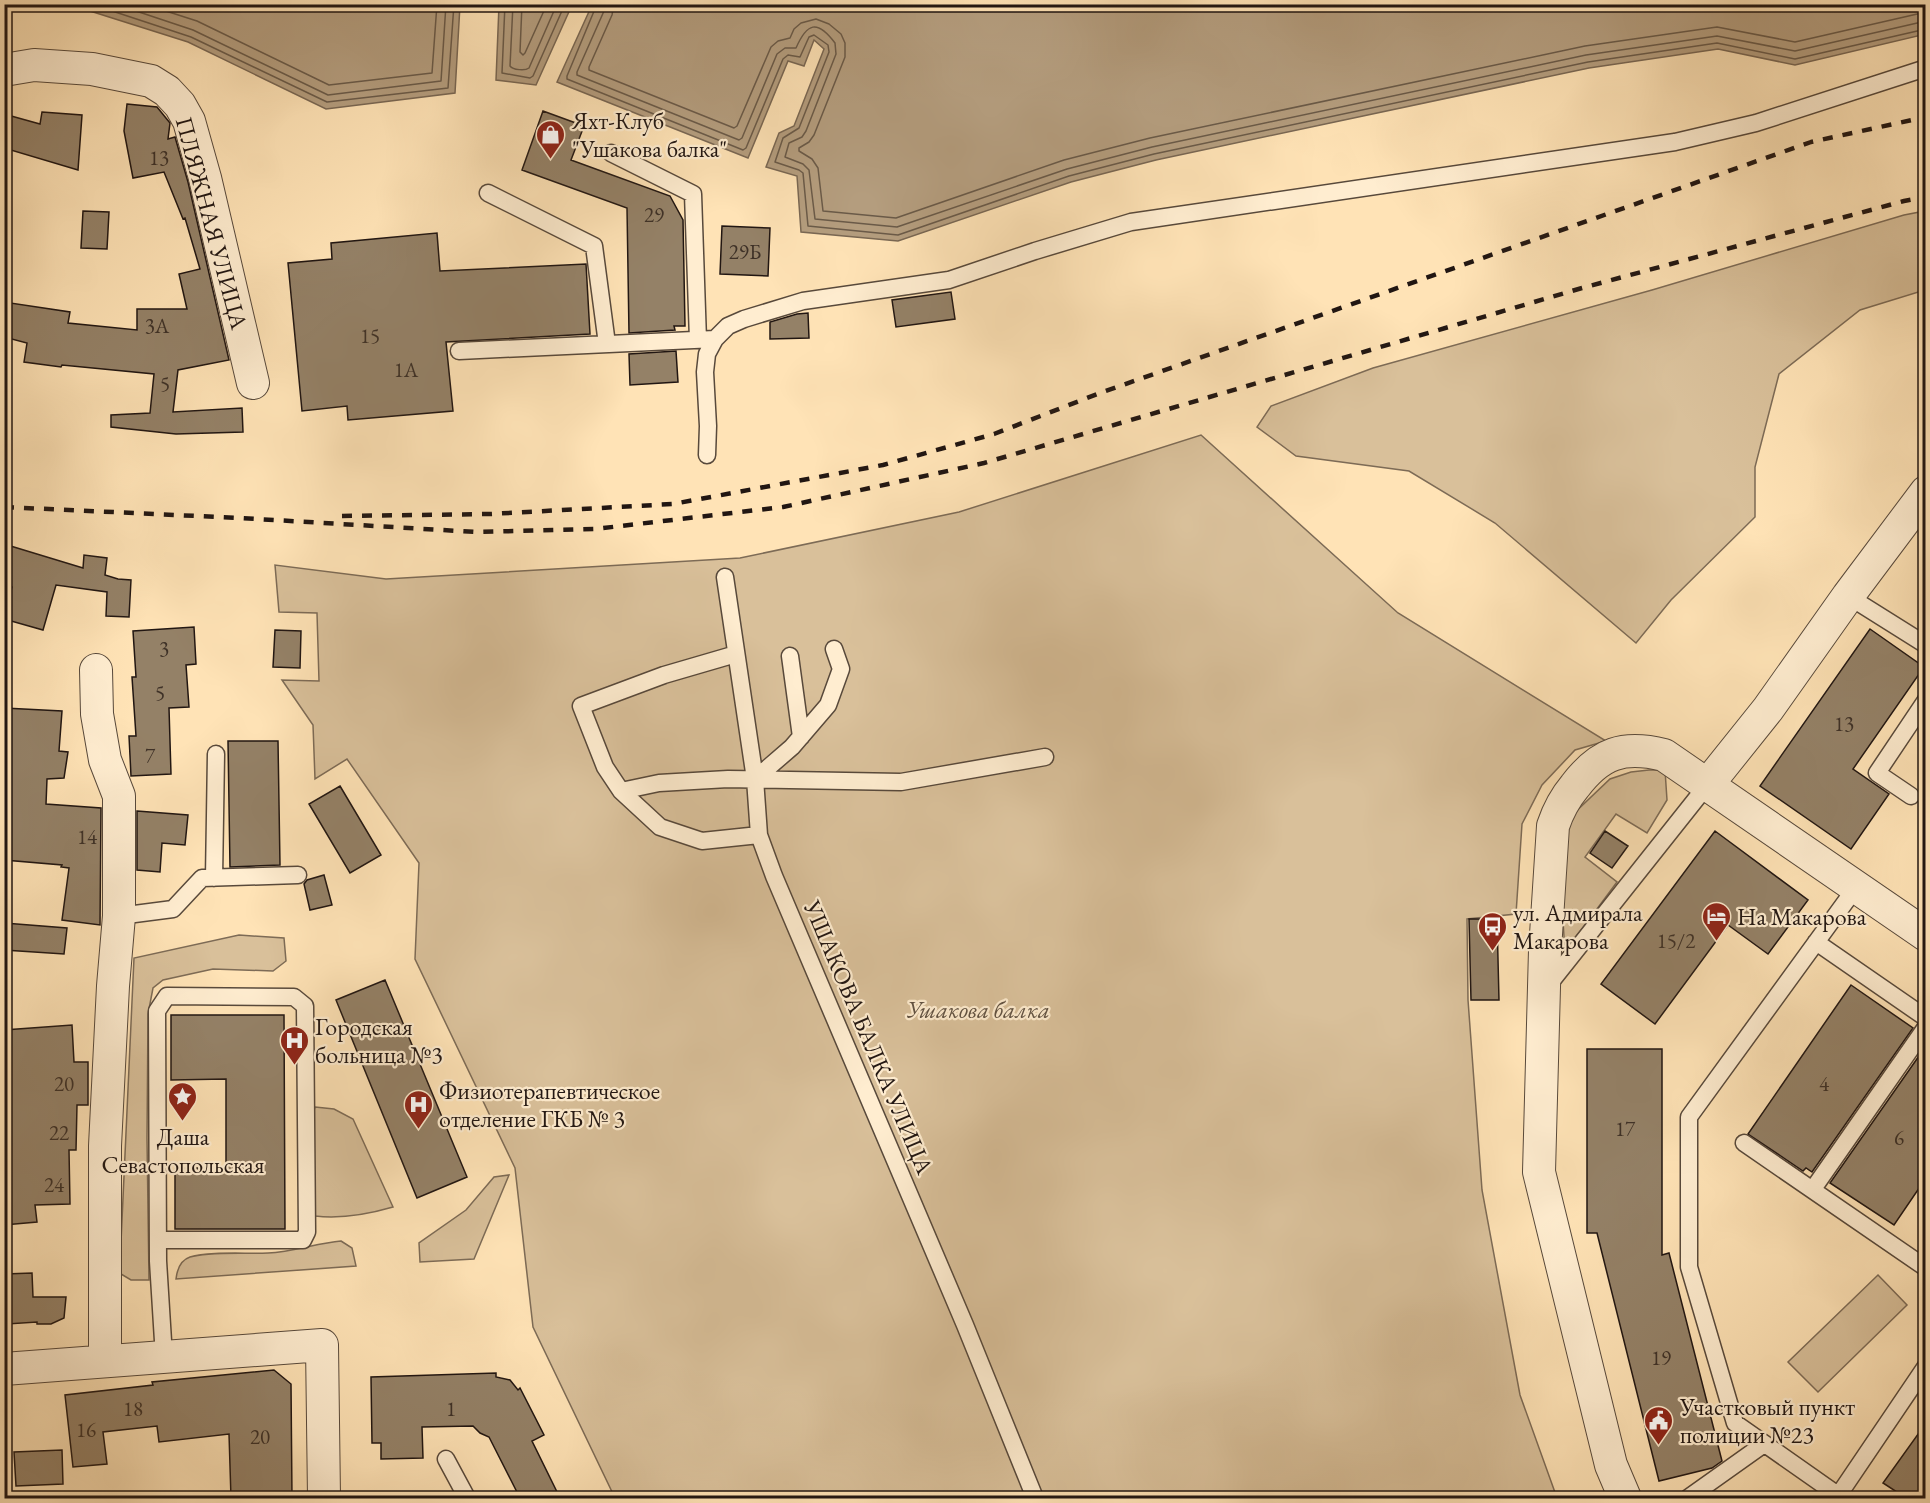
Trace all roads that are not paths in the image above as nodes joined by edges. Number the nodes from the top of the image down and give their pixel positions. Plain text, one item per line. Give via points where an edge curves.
1 (1926, 68) edge
2 (4, 70) edge
3 (611, 153) dead end
4 (488, 193) dead end
5 (715, 339) junction
6 (698, 340) junction
7 (607, 344) junction
8 (459, 351) dead end
9 (253, 382) dead end
10 (707, 455) dead end
11 (1926, 492) edge
12 (725, 577) dead end
13 (1848, 596) junction
14 (1926, 645) edge
15 (834, 649) dead end
16 (736, 654) junction
17 (790, 656) dead end
18 (96, 670) dead end
19 (1926, 700) edge
20 (801, 737) junction
21 (216, 754) dead end
22 (1045, 757) dead end
23 (755, 779) junction
24 (1708, 784) junction
25 (621, 790) junction
26 (1911, 796) dead end
27 (759, 835) junction
28 (298, 875) dead end
29 (214, 878) junction
30 (1857, 886) junction
31 (118, 916) junction
32 (1926, 935) edge
33 (1816, 942) junction
34 (1543, 992) junction
35 (1926, 1018) edge
36 (1926, 1027) edge
37 (1744, 1143) dead end
38 (1813, 1189) junction
39 (158, 1240) junction
40 (1926, 1268) edge
41 (164, 1357) junction
42 (105, 1362) junction
43 (1926, 1366) edge
44 (4, 1369) edge
45 (1764, 1444) junction
46 (446, 1459) dead end
47 (1840, 1497) edge
48 (324, 1498) edge
49 (467, 1498) edge
50 (1035, 1498) edge
51 (1625, 1498) edge
52 (1688, 1498) edge

1 - 5 lane via 1756,123 1675,142 1131,222 949,280 803,301 744,319 728,326
2 - 9 street, ПЛЯЖНАЯ УЛИЦА via 34,65 92,69 151,81 180,105 189,121 205,178
3 - 6 lane via 693,194
4 - 7 lane via 594,246
5 - 6 lane
5 - 10 lane via 707,354 705,372
6 - 7 lane
7 - 8 lane
11 - 13 street
12 - 16 lane, УШАКОВА БАЛКА УЛИЦА
13 - 14 lane
13 - 24 street via 1768,710
15 - 20 lane via 842,669 828,705
16 - 23 lane, УШАКОВА БАЛКА УЛИЦА
16 - 25 lane via 663,675 581,706 605,767
17 - 20 lane
18 - 31 street via 97,714 105,760 118,796
19 - 26 lane via 1877,772
20 - 23 lane
21 - 29 lane
22 - 23 lane via 901,782
23 - 25 lane via 659,783
23 - 27 lane, УШАКОВА БАЛКА УЛИЦА
24 - 30 street
24 - 34 lane
24 - 34 street via 1664,755 1648,751 1621,751 1586,771 1558,809 1553,826
25 - 27 lane via 660,827 702,841
27 - 50 lane, УШАКОВА БАЛКА УЛИЦА
28 - 29 lane
29 - 31 lane via 202,878 173,909
30 - 32 street
30 - 33 lane
31 - 42 street via 105,1146
33 - 35 lane
33 - 45 lane via 1689,1117 1689,1267 1735,1423
34 - 51 street via 1539,1172 1611,1465
36 - 38 lane
37 - 38 lane
38 - 40 lane
39 - 39 lane via 157,1011 167,996 294,997 305,1006 307,1232 303,1240
39 - 41 lane
41 - 42 street
41 - 48 street via 322,1345
42 - 44 street
43 - 47 lane
45 - 47 lane
45 - 52 lane
46 - 49 lane

